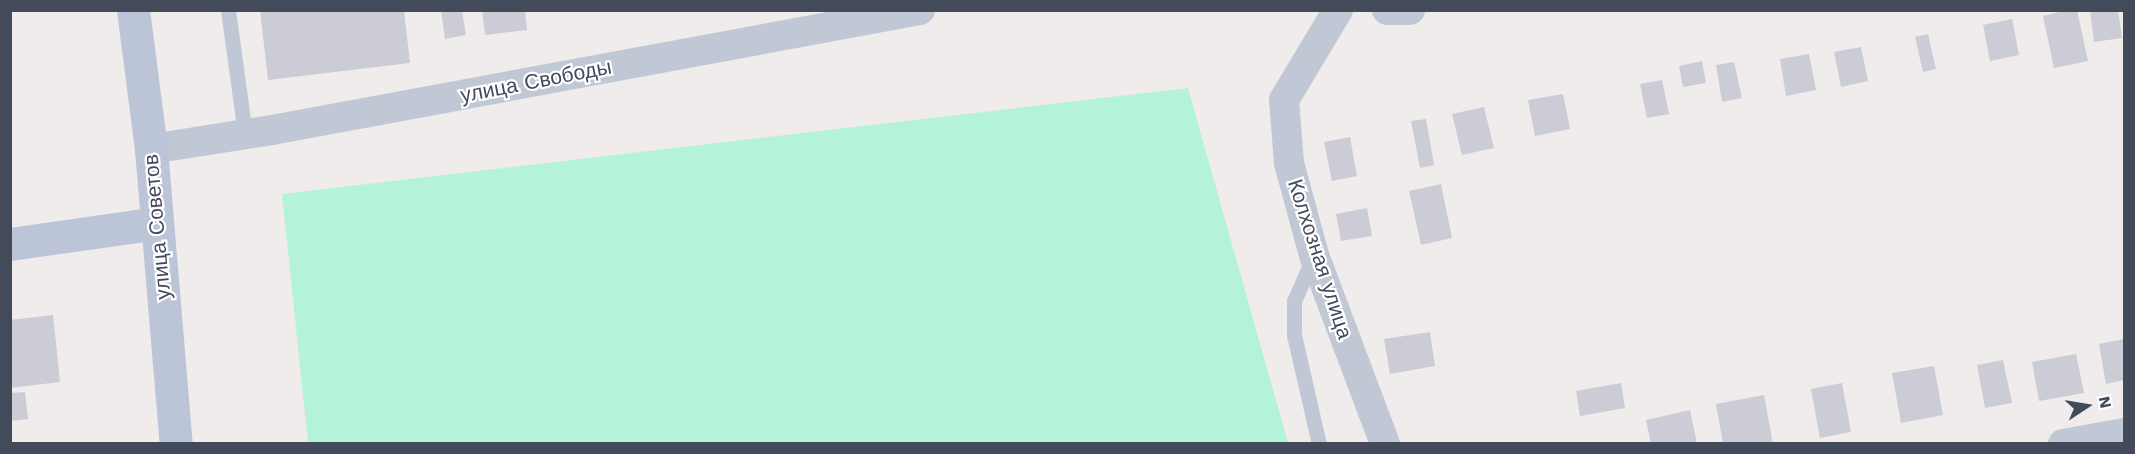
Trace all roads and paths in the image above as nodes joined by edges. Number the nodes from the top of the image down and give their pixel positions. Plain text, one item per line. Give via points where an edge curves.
1 (133, 10) edge
2 (228, 10) edge
3 (920, 10) edge
4 (1338, 10) edge
5 (1387, 10) edge
6 (1410, 10) edge
7 (245, 134) junction
8 (151, 149) junction
9 (158, 223) junction
10 (10, 244) edge
11 (1314, 255) junction
12 (2124, 433) edge
13 (176, 444) edge
14 (1319, 444) edge
15 (1384, 444) edge
16 (2063, 444) edge

1 - 8 main road, улица Советов
2 - 7 lane
3 - 7 street, улица Свободы
4 - 11 street, Колхозная улица via 1284,100 1289,163
5 - 6 street
7 - 8 street, улица Свободы
8 - 9 main road, улица Советов
9 - 10 main road
9 - 13 main road, улица Советов
11 - 14 lane via 1294,301 1294,335
11 - 15 street, Колхозная улица
12 - 16 street

